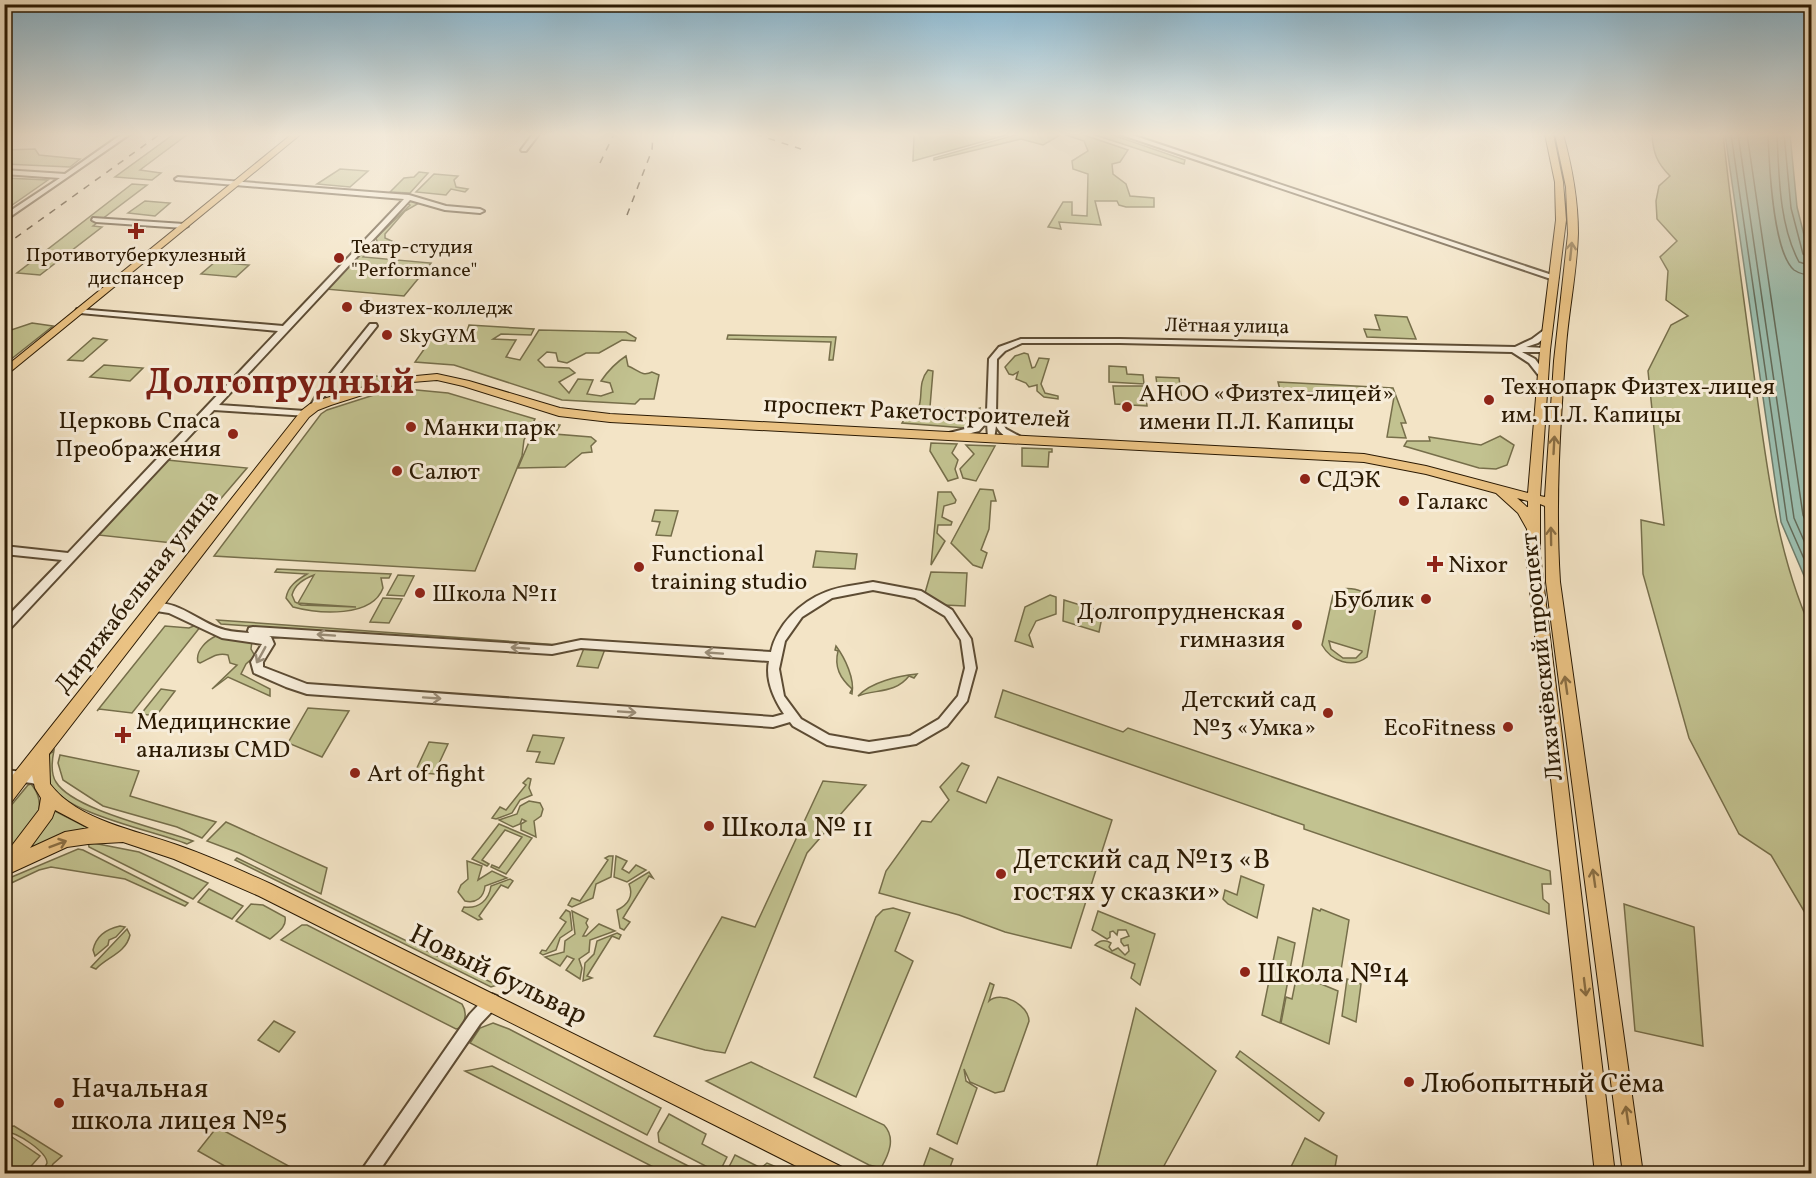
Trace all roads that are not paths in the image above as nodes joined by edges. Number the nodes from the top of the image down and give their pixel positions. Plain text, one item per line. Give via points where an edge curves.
1 (48, 189) edge
2 (231, 189) edge
3 (303, 189) edge
4 (1288, 189) edge
5 (1559, 189) edge
6 (1571, 189) edge
7 (409, 197) junction
8 (480, 211) dead end
9 (4, 219) edge
10 (96, 220) dead end
11 (184, 226) junction
12 (1554, 277) junction
13 (80, 311) junction
14 (373, 326) dead end
15 (285, 329) junction
16 (1547, 332) junction
17 (1507, 350) junction
18 (1545, 350) junction
19 (1560, 350) junction
20 (4, 374) edge
21 (1543, 375) junction
22 (312, 406) junction
23 (212, 407) junction
24 (992, 410) junction
25 (952, 435) junction
26 (991, 437) junction
27 (1018, 439) junction
28 (1536, 476) junction
29 (1496, 488) junction
30 (1534, 498) junction
31 (1551, 503) junction
32 (1533, 528) junction
33 (4, 550) edge
34 (71, 557) junction
35 (154, 607) junction
36 (208, 625) junction
37 (4, 628) edge
38 (773, 657) junction
39 (792, 717) junction
40 (41, 752) junction
41 (4, 775) edge
42 (21, 777) junction
43 (40, 781) junction
44 (50, 795) junction
45 (4, 799) edge
46 (132, 837) junction
47 (5, 868) edge
48 (492, 1001) junction
49 (367, 1173) edge
50 (835, 1173) edge
51 (1605, 1173) edge
52 (1633, 1173) edge

1 - 9 street
2 - 11 main road
3 - 7 street
4 - 12 street
5 - 12 main road, Лихачёвский проспект via 1560,237
19 -> 6 main road, Лихачёвский проспект via 1574,222
7 - 8 street via 445,208
7 - 15 street
10 - 11 street
11 - 13 main road
12 - 16 main road, Лихачёвский проспект
13 - 15 street
13 - 20 main road
14 - 22 street
15 - 23 street
16 - 17 street via 1535,341
16 - 18 main road, Лихачёвский проспект
17 - 18 street, Лётная улица
17 - 21 street via 1528,357
17 - 24 street, Лётная улица via 1029,340 1008,345 994,356
18 - 19 main road
18 - 21 main road, Лихачёвский проспект
31 -> 19 main road, Лихачёвский проспект
21 - 28 main road, Лихачёвский проспект
22 - 23 street
22 - 25 main road, проспект Ракетостроителей via 399,380 430,376 551,410 589,416
22 - 35 main road, Дирижабельная улица
23 - 34 street
24 - 25 street via 976,429
24 - 26 street, Лётная улица
24 - 27 street via 999,428
25 - 26 main road, проспект Ракетостроителей
26 - 27 main road, проспект Ракетостроителей
27 - 29 main road, проспект Ракетостроителей via 1364,458
28 - 29 main road via 1516,487
28 - 30 main road, Лихачёвский проспект
29 - 30 main road, проспект Ракетостроителей
29 - 32 main road via 1517,504
30 - 31 main road, проспект Ракетостроителей
30 - 32 main road, Лихачёвский проспект
52 -> 31 main road, Лихачёвский проспект via 1562,660 1553,582
32 -> 51 main road, Лихачёвский проспект via 1536,596
33 - 34 street
34 - 37 street
35 - 36 street via 171,609
35 - 40 main road, Дирижабельная улица
38 -> 36 street via 581,644 552,650 235,630
36 -> 39 street via 222,634 267,640 257,662 258,670 307,689 773,723
38 - 39 street via 774,685
38 - 39 street via 787,626 814,602 842,591 873,586 912,592 939,606 964,634 972,659 967,691 955,710 941,724 913,739 869,747 836,742 807,729
40 - 42 main road, Дирижабельная улица
40 - 43 main road
41 - 42 street
42 - 43 street
42 - 45 main road, Дирижабельная улица
43 - 44 main road, Новый бульвар
44 - 46 main road, Новый бульвар via 83,818
44 - 47 main road via 46,813
47 -> 46 main road, Новый бульвар via 76,838
46 - 48 main road, Новый бульвар via 229,873
48 - 49 street via 475,1019
48 - 50 main road, Новый бульвар

